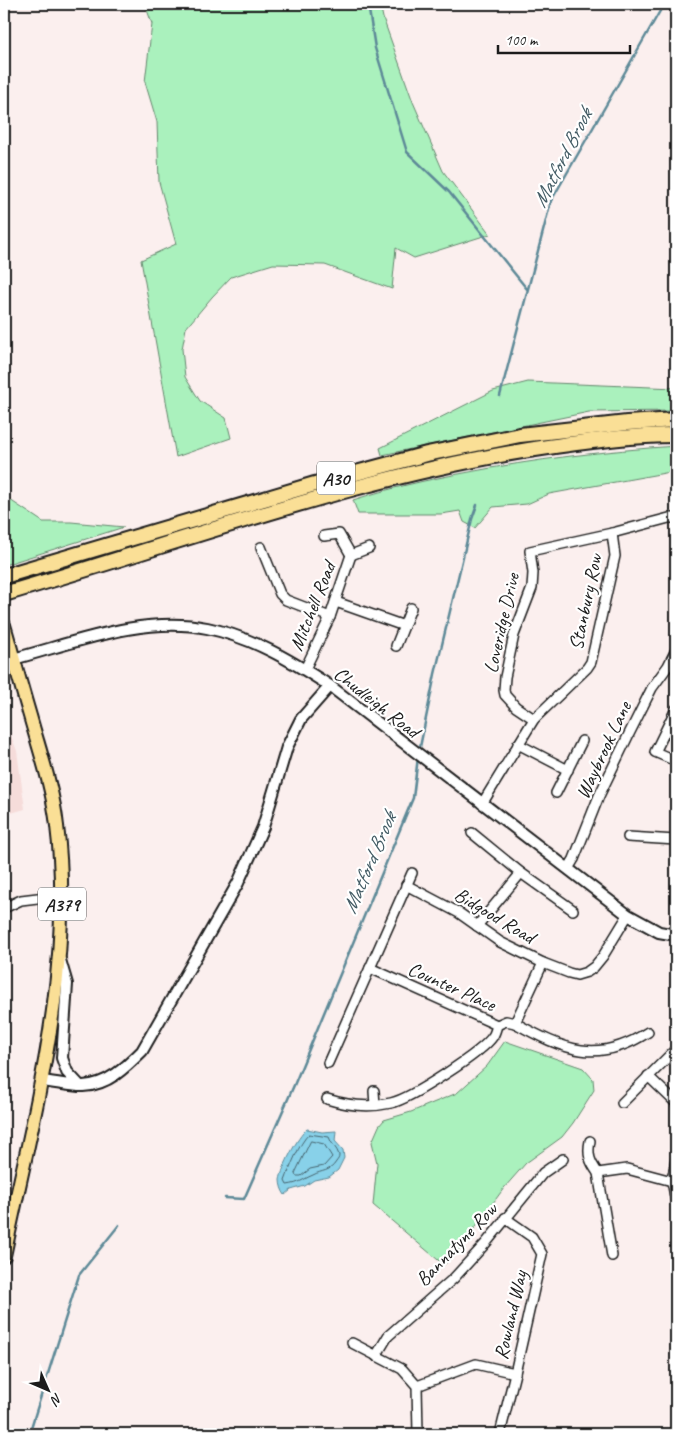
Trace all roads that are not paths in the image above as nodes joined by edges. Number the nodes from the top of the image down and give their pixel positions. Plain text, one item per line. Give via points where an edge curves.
1 (676, 420) edge
2 (676, 435) edge
3 (676, 518) edge
4 (612, 533) junction
5 (324, 536) dead end
6 (261, 548) dead end
7 (369, 548) dead end
8 (351, 555) junction
9 (4, 576) edge
10 (4, 594) edge
11 (336, 602) junction
12 (411, 608) dead end
13 (330, 617) junction
14 (404, 626) junction
15 (5, 628) edge
16 (396, 646) dead end
17 (676, 650) edge
18 (13, 659) junction
19 (305, 669) junction
20 (330, 686) junction
21 (676, 709) edge
22 (534, 718) junction
23 (582, 741) dead end
24 (518, 744) junction
25 (676, 761) edge
26 (568, 770) junction
27 (556, 793) dead end
28 (482, 804) junction
29 (472, 833) dead end
30 (628, 837) dead end
31 (676, 840) edge
32 (568, 869) junction
33 (412, 873) dead end
34 (521, 873) junction
35 (406, 885) junction
36 (62, 896) junction
37 (4, 908) edge
38 (573, 910) dead end
39 (628, 915) junction
40 (477, 926) junction
41 (676, 936) edge
42 (59, 956) junction
43 (542, 963) junction
44 (370, 968) junction
45 (515, 1023) junction
46 (497, 1025) junction
47 (648, 1032) dead end
48 (676, 1048) edge
49 (328, 1063) dead end
50 (648, 1076) junction
51 (41, 1081) junction
52 (80, 1086) junction
53 (374, 1091) dead end
54 (327, 1099) dead end
55 (622, 1103) dead end
56 (676, 1103) edge
57 (375, 1105) junction
58 (590, 1141) dead end
59 (563, 1159) dead end
60 (676, 1160) edge
61 (598, 1174) junction
62 (672, 1181) junction
63 (676, 1202) edge
64 (505, 1218) junction
65 (4, 1256) edge
66 (612, 1256) dead end
67 (352, 1343) dead end
68 (376, 1356) junction
69 (515, 1373) junction
70 (417, 1386) junction
71 (418, 1434) edge
72 (500, 1434) edge

1 - 9 highway, A30 via 520,435 427,454
2 - 10 highway, A30 via 582,442 469,460 409,474 234,523
3 - 4 street, Loveridge Drive
4 - 22 street, Stanbury Row via 614,556 591,662
4 - 22 street, Loveridge Drive via 530,552 532,588 514,635 504,690 505,696 516,707
5 - 8 street, Mitchell Road via 339,534
6 - 13 street via 280,594 291,602
7 - 8 street, Mitchell Road
8 - 11 street, Mitchell Road
11 - 13 street, Mitchell Road
11 - 14 street
12 - 14 street
13 - 19 street, Mitchell Road
14 - 16 street
15 - 18 main road, A379
17 - 32 street, Waybrook Lane via 629,734
18 - 19 street, Chudleigh Road via 118,631 177,625 206,628 241,638
18 - 36 main road, A379 via 57,824
19 - 20 street, Chudleigh Road
20 - 28 street, Chudleigh Road
20 - 52 street via 301,719 287,747 262,827 241,876 142,1051 115,1076
21 - 25 street via 655,752
22 - 24 street, Stanbury Row
23 - 26 street
24 - 26 street
24 - 28 street, Stanbury Row
26 - 27 street
28 - 32 street, Chudleigh Road
29 - 34 street
30 - 31 street
32 - 39 street, Chudleigh Road
33 - 35 street
34 - 38 street
34 - 40 street
35 - 40 street, Bidgood Road
35 - 44 street
36 - 37 street via 21,900
36 - 42 main road, A379
39 - 41 street, Chudleigh Road via 659,932
39 - 43 street, Bidgood Road via 603,956 587,972 569,973
40 - 43 street, Bidgood Road via 500,942
42 - 51 main road, A379
42 - 52 street via 67,984 62,1058 66,1072
43 - 45 street, Counter Place
44 - 46 street, Counter Place
44 - 49 street
45 - 46 street, Counter Place via 506,1021
45 - 47 street via 580,1050 616,1048
46 - 57 street via 490,1040 428,1086 394,1103
48 - 50 street
50 - 55 street
50 - 56 street
51 - 52 street
51 - 65 main road, A379
53 - 57 street
54 - 57 street via 342,1104
58 - 61 street via 588,1152
59 - 64 street, Bannatyne Row via 543,1173
60 - 62 street
61 - 62 street via 627,1169
61 - 66 street
62 - 63 street
64 - 68 street, Bannatyne Row via 454,1278 388,1336
64 - 69 street, Rowland Way via 532,1237 542,1254
67 - 68 street
68 - 70 street via 402,1369
69 - 70 street via 476,1364
69 - 72 street, Rowland Way
70 - 71 street

